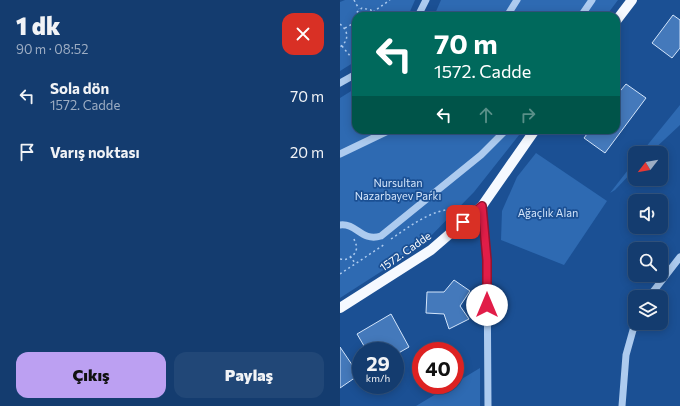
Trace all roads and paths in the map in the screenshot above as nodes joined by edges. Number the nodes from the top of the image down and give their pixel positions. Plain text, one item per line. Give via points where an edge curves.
1 (354, 0) edge
2 (390, 0) edge
3 (426, 0) edge
4 (517, 0) edge
5 (592, 0) edge
6 (632, 0) edge
7 (359, 9) junction
8 (357, 12) edge
9 (373, 12) joint
10 (420, 12) edge
11 (509, 12) edge
12 (584, 12) edge
13 (620, 16) edge
14 (340, 24) edge
15 (352, 24) edge
16 (345, 28) junction
17 (342, 46) junction
18 (340, 48) edge
19 (352, 58) edge
20 (352, 76) edge
21 (340, 83) edge
22 (382, 134) edge
23 (502, 134) edge
24 (532, 134) edge
25 (340, 154) edge
26 (482, 206) junction
27 (340, 224) edge
28 (352, 237) dead end
29 (351, 257) junction
30 (680, 257) edge
31 (340, 259) edge
32 (355, 264) junction
33 (340, 274) edge
34 (655, 290) edge
35 (340, 308) edge
36 (633, 330) edge
37 (488, 406) edge
38 (622, 406) edge

1 - 7 path
2 - 9 path
3 - 10 street
4 - 11 street
5 - 12 street
6 - 13 main road
7 - 8 path
7 - 9 path via 365,8
14 - 16 path
15 - 16 path
16 - 17 path via 347,36
17 - 18 path
17 - 19 path
20 - 21 street
22 - 25 street
23 - 27 street via 481,155 381,236 367,237 346,224
24 - 26 main road, 1572. Cadde
26 - 32 path via 449,208 432,213
26 - 35 main road, 1572. Cadde via 431,250
26 - 37 street via 487,260
28 - 29 path via 357,248
29 - 31 path
29 - 32 path
30 - 34 street
32 - 33 path
36 - 38 street via 626,355

